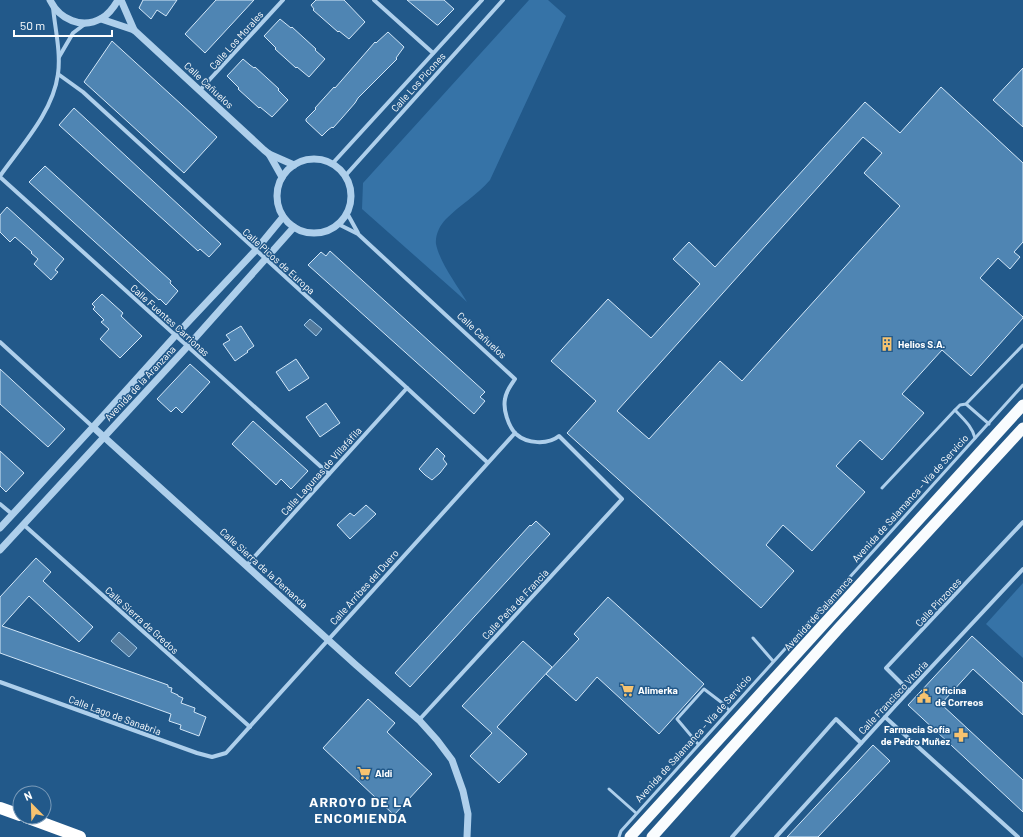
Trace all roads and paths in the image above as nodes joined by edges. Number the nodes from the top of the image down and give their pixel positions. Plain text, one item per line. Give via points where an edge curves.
1 (120, 0) edge
2 (283, 0) edge
3 (374, 0) edge
4 (482, 0) edge
5 (503, 0) edge
6 (51, 3) edge
7 (101, 19) junction
8 (87, 23) junction
9 (134, 30) junction
10 (433, 52) junction
11 (58, 57) junction
12 (58, 74) junction
13 (200, 90) junction
14 (269, 154) junction
15 (332, 164) junction
16 (294, 165) junction
17 (345, 176) junction
18 (0, 177) edge
19 (282, 177) junction
20 (347, 213) junction
21 (283, 217) junction
22 (338, 224) junction
23 (294, 227) junction
24 (358, 234) junction
25 (256, 251) junction
26 (266, 260) junction
27 (175, 336) junction
28 (0, 342) edge
29 (1023, 345) edge
30 (187, 347) junction
31 (1023, 386) edge
32 (407, 388) junction
33 (966, 404) junction
34 (1023, 405) edge
35 (955, 410) junction
36 (988, 424) junction
37 (93, 427) junction
38 (1023, 428) edge
39 (515, 433) junction
40 (104, 436) junction
41 (975, 438) junction
42 (487, 462) junction
43 (329, 474) junction
44 (882, 488) dead end
45 (0, 504) edge
46 (12, 514) junction
47 (1023, 522) edge
48 (24, 525) junction
49 (0, 528) edge
50 (0, 550) edge
51 (246, 566) junction
52 (1023, 569) edge
53 (753, 638) dead end
54 (328, 639) junction
55 (773, 661) junction
56 (0, 682) edge
57 (909, 691) junction
58 (729, 710) junction
59 (885, 717) junction
60 (419, 720) junction
61 (250, 727) junction
62 (861, 743) junction
63 (698, 744) junction
64 (226, 753) joint
65 (608, 789) dead end
66 (0, 808) edge
67 (12, 812) edge
68 (636, 813) junction
69 (48, 825) edge
70 (80, 837) edge
71 (467, 837) edge
72 (619, 837) edge
73 (630, 837) edge
74 (652, 837) edge
75 (732, 837) edge
76 (776, 837) edge
77 (1018, 837) edge

1 - 7 street
1 - 9 street, Calle Cañuelos
2 - 13 street, Calle Los Morales
3 - 10 street
4 - 10 street, Calle Los Picones
5 - 17 street, Calle Los Picones
6 - 8 street via 59,14 77,22
6 - 11 street
7 - 8 street
7 - 9 street, Calle Cañuelos
8 - 11 street via 73,33
9 - 13 street, Calle Cañuelos
10 - 15 street, Calle Los Picones
11 - 12 street
12 - 18 street via 52,97 43,115
12 - 25 street, Calle Picos de Europa via 82,92
13 - 14 street, Calle Cañuelos
14 - 16 street, Calle Cañuelos
14 - 19 street, Calle Cañuelos
15 - 16 street via 313,159
15 - 17 street
16 - 19 street
17 - 20 street via 351,196
18 - 27 street, Calle Fuentes Carrionas
19 - 21 street via 277,190 277,201
20 - 22 street
20 - 24 street, Calle Cañuelos
21 - 23 street
21 - 25 street, Avenida de la Aranzana
22 - 23 street via 316,233
22 - 24 street, Calle Cañuelos
23 - 26 street, Avenida de la Aranzana
24 - 39 street, Calle Cañuelos via 515,379 504,400 506,415
25 - 26 street, Calle Picos de Europa
25 - 27 street, Avenida de la Aranzana
26 - 30 street, Avenida de la Aranzana
26 - 32 street, Calle Picos de Europa
27 - 30 street, Calle Fuentes Carrionas
27 - 37 street, Avenida de la Aranzana
28 - 37 street, Calle Sierra de la Demanda
29 - 33 lane
30 - 40 street, Avenida de la Aranzana
30 - 43 street, Calle Fuentes Carrionas
31 - 36 lane, Avenida de Salamanca - Vía de Servicio
32 - 42 street, Calle Picos de Europa
32 - 43 street, Calle Lagunas de Villafáfila
33 - 35 lane
33 - 36 lane
34 - 73 highway, Avenida de Salamanca
35 - 41 lane via 970,426
35 - 44 lane
36 - 41 lane, Avenida de Salamanca - Vía de Servicio
37 - 40 street, Calle Sierra de la Demanda
37 - 46 street, Avenida de la Aranzana
38 - 74 highway
39 - 42 street, Calle Arribes del Duero
39 - 60 street, Calle Peña de Francia via 524,439 537,442 553,441 559,436 622,498
40 - 48 street, Avenida de la Aranzana
40 - 51 street, Calle Sierra de la Demanda
41 - 55 lane, Avenida de Salamanca - Vía de Servicio
42 - 54 street, Calle Arribes del Duero
43 - 51 street, Calle Lagunas de Villafáfila
45 - 46 street
46 - 49 street, Avenida de la Aranzana
47 - 57 street, Calle Pinzones via 886,668
48 - 50 street, Avenida de la Aranzana
48 - 61 street, Calle Sierra de Gredos
51 - 54 street, Calle Sierra de la Demanda
52 - 57 street, Calle Francisco Vitoria
53 - 55 lane
54 - 60 street, Calle Sierra de la Demanda
54 - 61 street, Calle Arribes del Duero
55 - 58 lane, Avenida de Salamanca - Vía de Servicio
56 - 64 street, Calle Lago de Sanabria via 197,753 212,757
57 - 59 street, Calle Francisco Vitoria
58 - 63 lane, Avenida de Salamanca - Vía de Servicio
58 - 63 lane via 704,689 677,720
59 - 62 street, Calle Francisco Vitoria
59 - 77 street
60 - 71 street, Calle Sierra de la Demanda via 452,760 468,814
61 - 64 street, Calle Arribes del Duero
62 - 75 street via 836,719
62 - 76 street, Calle Francisco Vitoria
63 - 68 lane, Avenida de Salamanca - Vía de Servicio
65 - 68 lane
66 - 67 highway
68 - 72 lane, Avenida de Salamanca - Vía de Servicio
69 - 70 highway

